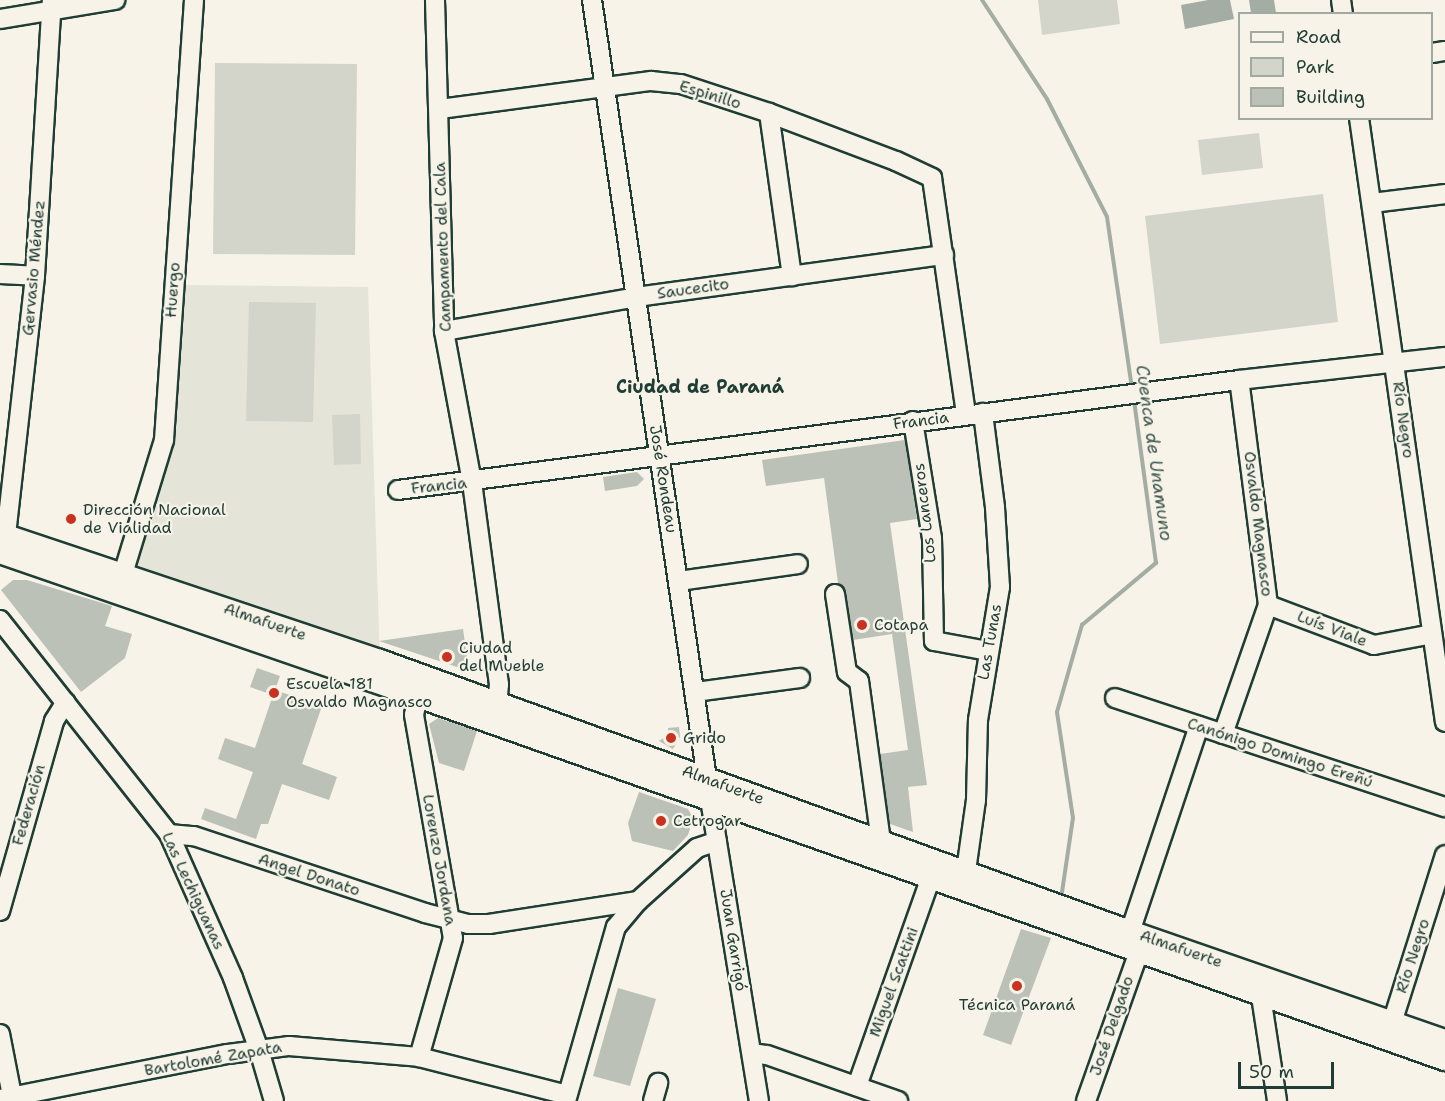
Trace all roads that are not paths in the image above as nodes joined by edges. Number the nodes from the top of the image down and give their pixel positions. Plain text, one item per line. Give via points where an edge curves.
1 (115, 0) edge
2 (194, 0) edge
3 (435, 0) edge
4 (592, 0) edge
5 (51, 5) edge
6 (0, 19) edge
7 (605, 87) junction
8 (440, 109) junction
9 (769, 113) junction
10 (1359, 120) edge
11 (932, 178) joint
12 (1445, 194) edge
13 (1372, 203) junction
14 (944, 255) junction
15 (0, 274) edge
16 (35, 276) junction
17 (792, 276) junction
18 (636, 297) junction
19 (444, 331) junction
20 (1445, 357) edge
21 (1395, 365) junction
22 (1239, 380) junction
23 (974, 414) junction
24 (913, 421) junction
25 (659, 455) junction
26 (472, 482) junction
27 (398, 490) dead end
28 (2, 540) edge
29 (798, 564) dead end
30 (123, 574) junction
31 (679, 581) junction
32 (835, 594) dead end
33 (1268, 605) junction
34 (0, 620) edge
35 (1432, 634) junction
36 (988, 651) junction
37 (801, 678) dead end
38 (696, 692) junction
39 (418, 696) junction
40 (1116, 698) dead end
41 (66, 702) junction
42 (497, 705) junction
43 (1445, 722) edge
44 (1199, 726) junction
45 (1223, 734) junction
46 (709, 789) junction
47 (1445, 807) edge
48 (169, 834) junction
49 (717, 841) junction
50 (881, 841) junction
51 (1445, 855) edge
52 (7, 859) edge
53 (966, 871) junction
54 (931, 877) junction
55 (638, 902) junction
56 (0, 911) edge
57 (450, 919) junction
58 (1134, 941) junction
59 (1261, 996) junction
60 (1392, 1023) junction
61 (0, 1034) edge
62 (1445, 1041) edge
63 (259, 1050) junction
64 (752, 1053) junction
65 (419, 1057) junction
66 (1445, 1059) edge
67 (658, 1083) dead end
68 (857, 1086) junction
69 (566, 1098) edge
70 (9, 1099) edge
71 (274, 1101) edge
72 (653, 1101) edge
73 (759, 1101) edge
74 (898, 1101) edge
75 (1086, 1101) edge
76 (1277, 1101) edge

1 - 5 street
2 - 30 street, Huergo via 164,440
3 - 8 street, Campamento del Cala
4 - 7 street, José Rondeau
5 - 6 street
5 - 16 street, Gervasio Méndez
7 - 8 street, Espinillo
7 - 9 street, Espinillo via 651,81 681,84
7 - 18 street, José Rondeau
8 - 19 street, Campamento del Cala
9 - 11 street, Espinillo
9 - 17 street
10 - 13 street, Río Negro
11 - 14 street, Las Tunas
12 - 13 street
13 - 21 street, Río Negro
14 - 17 street, Saucecito
14 - 23 street, Las Tunas
15 - 16 street
16 - 28 street, Gervasio Méndez
17 - 18 street, Saucecito
18 - 19 street, Saucecito
18 - 25 street, José Rondeau
19 - 26 street, Campamento del Cala
20 - 21 street, Francia
21 - 22 street, Francia
21 - 35 street, Río Negro
22 - 23 street, Francia
22 - 33 street, Osvaldo Magnasco
23 - 24 street, Francia
23 - 36 street, Las Tunas via 995,507 1000,587
24 - 25 street, Francia
24 - 36 street, Los Lanceros via 932,538 934,641
25 - 26 street, Francia
25 - 31 street, José Rondeau
26 - 27 street, Francia
26 - 42 street, Campamento del Cala via 499,684
28 - 30 main road, Almafuerte
28 - 39 main road, Almafuerte
29 - 31 street
30 - 42 main road, Almafuerte
31 - 38 street, José Rondeau
32 - 50 street via 847,672 860,681
33 - 35 street, Luís Viale via 1374,645
33 - 45 street, Osvaldo Magnasco
34 - 41 street, Las Lechiguanas
35 - 43 street, Río Negro
36 - 53 street, Las Tunas via 978,720 976,800
37 - 38 street
38 - 46 street, José Rondeau
39 - 46 main road, Almafuerte
39 - 57 street, Lorenzo Jordana via 414,715
40 - 44 street, Canónigo Domingo Ereñú
41 - 48 street, Las Lechiguanas
41 - 52 street, Federación via 54,721
42 - 46 main road, Almafuerte
44 - 45 street, Canónigo Domingo Ereñú
44 - 58 street
45 - 47 street, Canónigo Domingo Ereñú
46 - 49 street, Juan Garrigó
46 - 50 main road, Almafuerte
46 - 54 main road, Almafuerte
48 - 57 street, Angel Donato via 194,836
48 - 63 street, Las Lechiguanas
49 - 55 street via 698,848
49 - 64 street, Juan Garrigó
50 - 53 main road, Almafuerte
51 - 60 street, Río Negro
52 - 56 street, Federación
53 - 58 main road, Almafuerte
54 - 58 main road, Almafuerte
54 - 68 street, Miguel Scattini
55 - 57 street, Angel Donato via 489,924
55 - 69 street via 616,927
57 - 65 street, Lorenzo Jordana via 452,948
58 - 59 main road, Almafuerte
58 - 60 main road, Almafuerte
58 - 75 street, José Delgado
59 - 66 main road, Almafuerte
59 - 76 street
60 - 62 main road, Almafuerte
61 - 70 street
63 - 65 street, Bartolomé Zapata via 301,1046
63 - 70 street, Bartolomé Zapata
63 - 71 street, Las Lechiguanas
64 - 68 street
64 - 73 street, Juan Garrigó
65 - 69 street, Bartolomé Zapata
67 - 72 street
68 - 74 street

